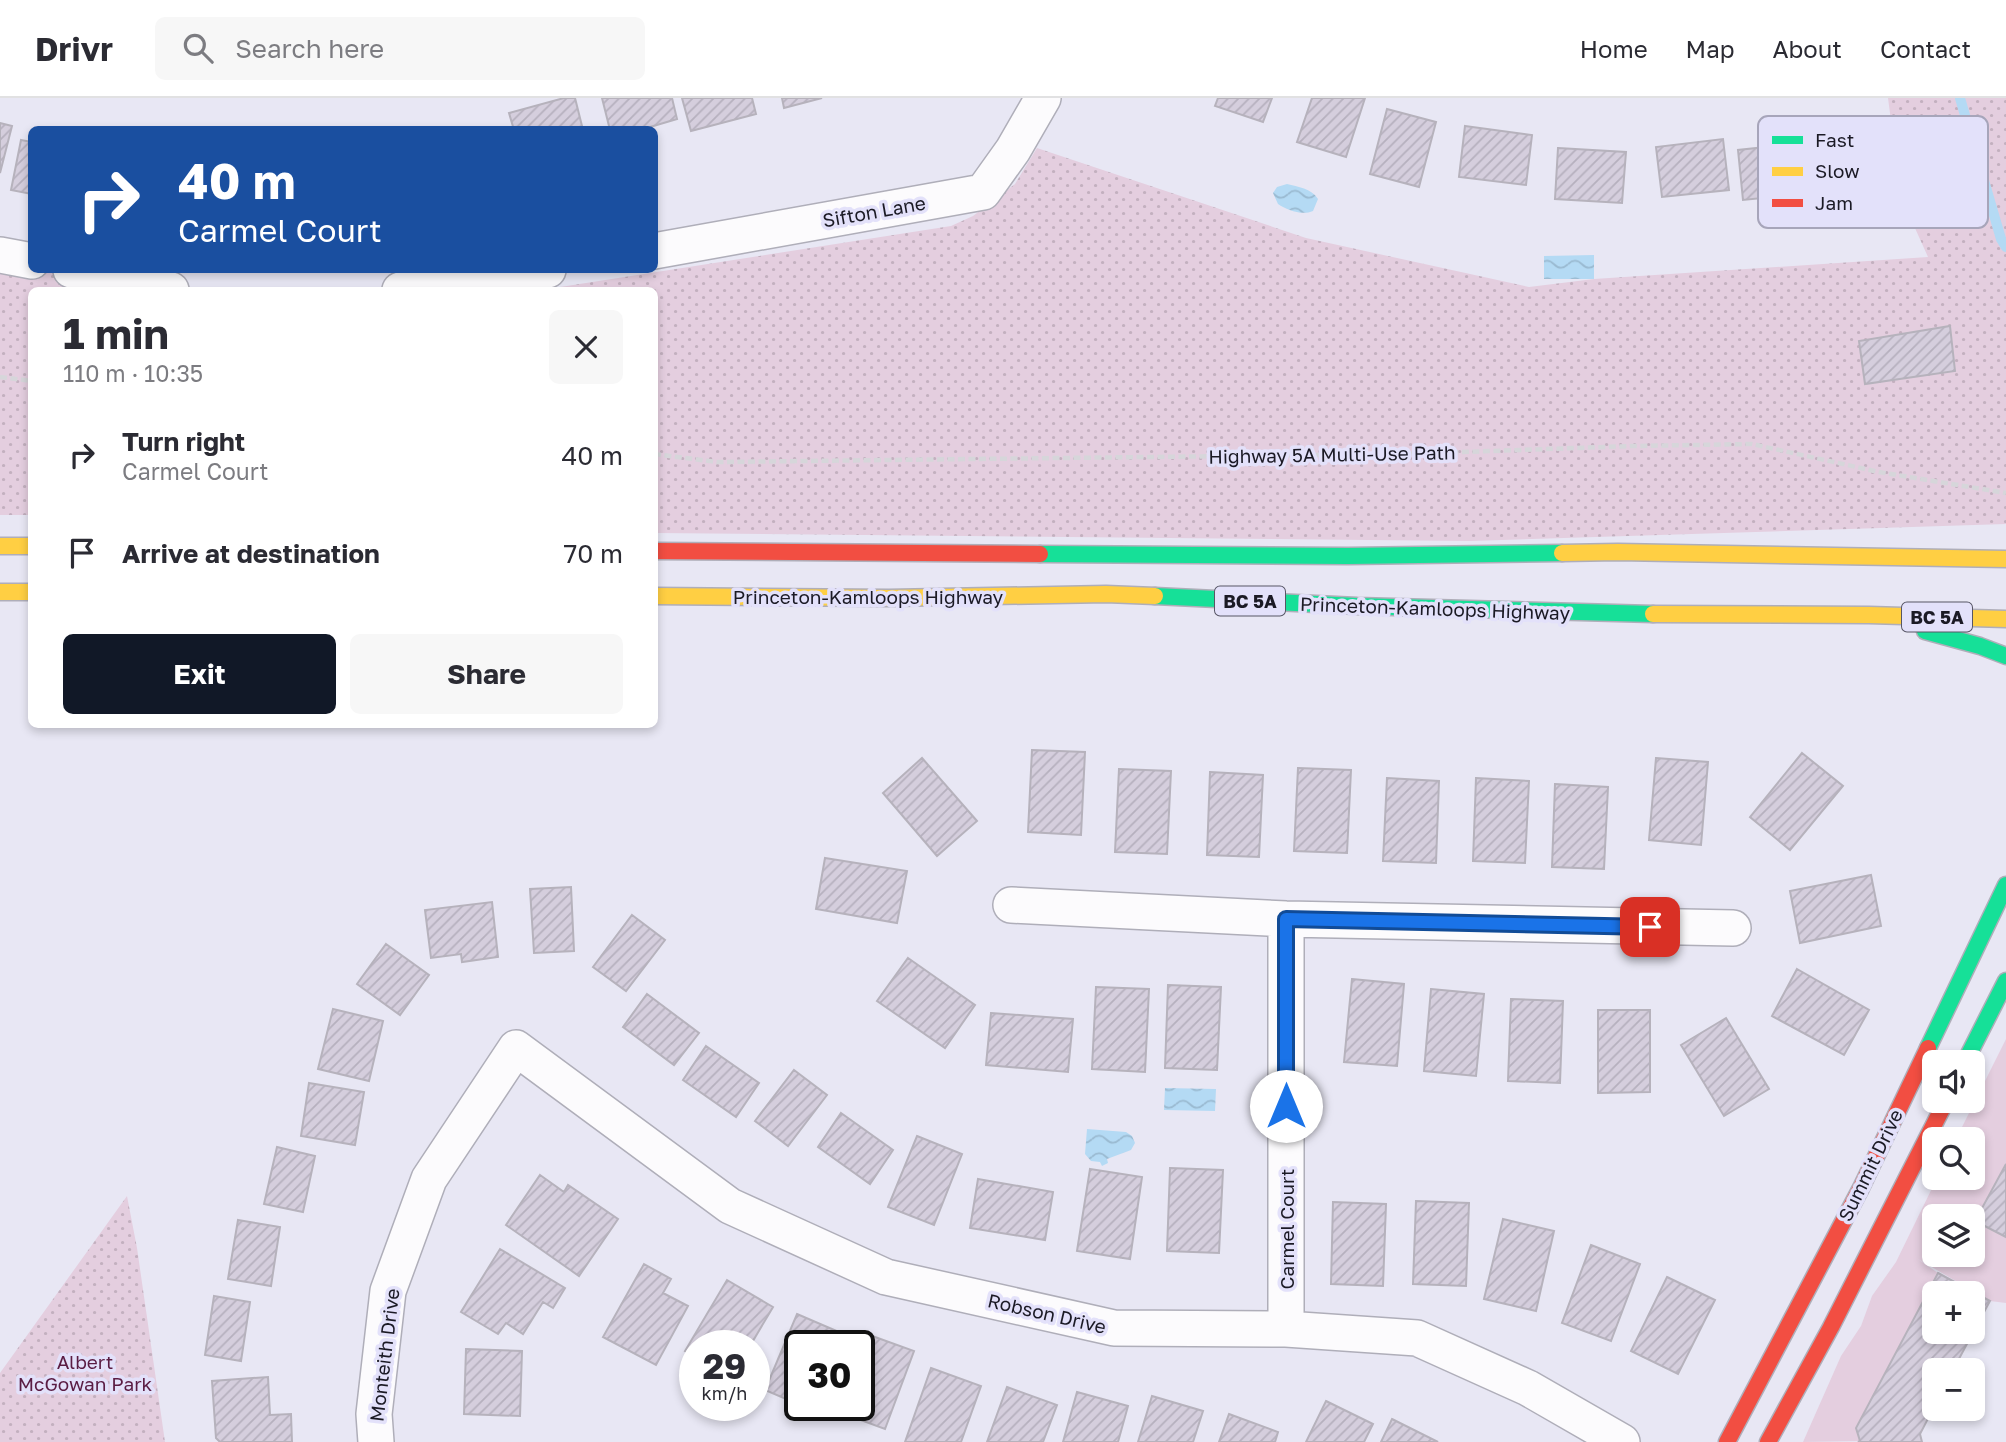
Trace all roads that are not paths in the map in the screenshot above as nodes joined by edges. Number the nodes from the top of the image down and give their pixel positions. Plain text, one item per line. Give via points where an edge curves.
1 (1043, 98) edge
2 (658, 250) edge
3 (0, 255) edge
4 (28, 260) edge
5 (86, 273) edge
6 (531, 273) edge
7 (156, 287) edge
8 (450, 287) edge
9 (0, 546) edge
10 (28, 546) edge
11 (658, 551) edge
12 (2006, 559) edge
13 (0, 592) edge
14 (28, 592) edge
15 (658, 596) edge
16 (1869, 615) junction
17 (2006, 619) edge
18 (2006, 656) edge
19 (2006, 884) edge
20 (1011, 905) dead end
21 (1286, 919) junction
22 (1733, 928) dead end
23 (2006, 981) edge
24 (516, 1048) joint
25 (1971, 1050) edge
26 (1940, 1113) edge
27 (1286, 1329) junction
28 (376, 1442) edge
29 (1622, 1442) edge
30 (1727, 1442) edge
31 (1768, 1442) edge

1 - 2 street, Sifton Lane via 983,192
3 - 4 street
5 - 7 street
6 - 8 street
9 - 10 main road
11 - 12 main road via 1618,552
13 - 14 main road
15 - 16 main road, Princeton-Kamloops Highway / BC 5A via 1106,594 1612,614
16 - 17 main road, Princeton-Kamloops Highway / BC 5A
16 - 18 main road
19 - 30 main road, Summit Drive via 1861,1188
20 - 21 street
21 - 22 street
21 - 27 street, Carmel Court
23 - 25 main road
24 - 27 street, Robson Drive via 730,1206 886,1277 1114,1328
24 - 28 street, Monteith Drive via 429,1179 388,1291 374,1414
26 - 31 main road, Summit Drive
27 - 29 street, Robson Drive via 1417,1338 1528,1388

